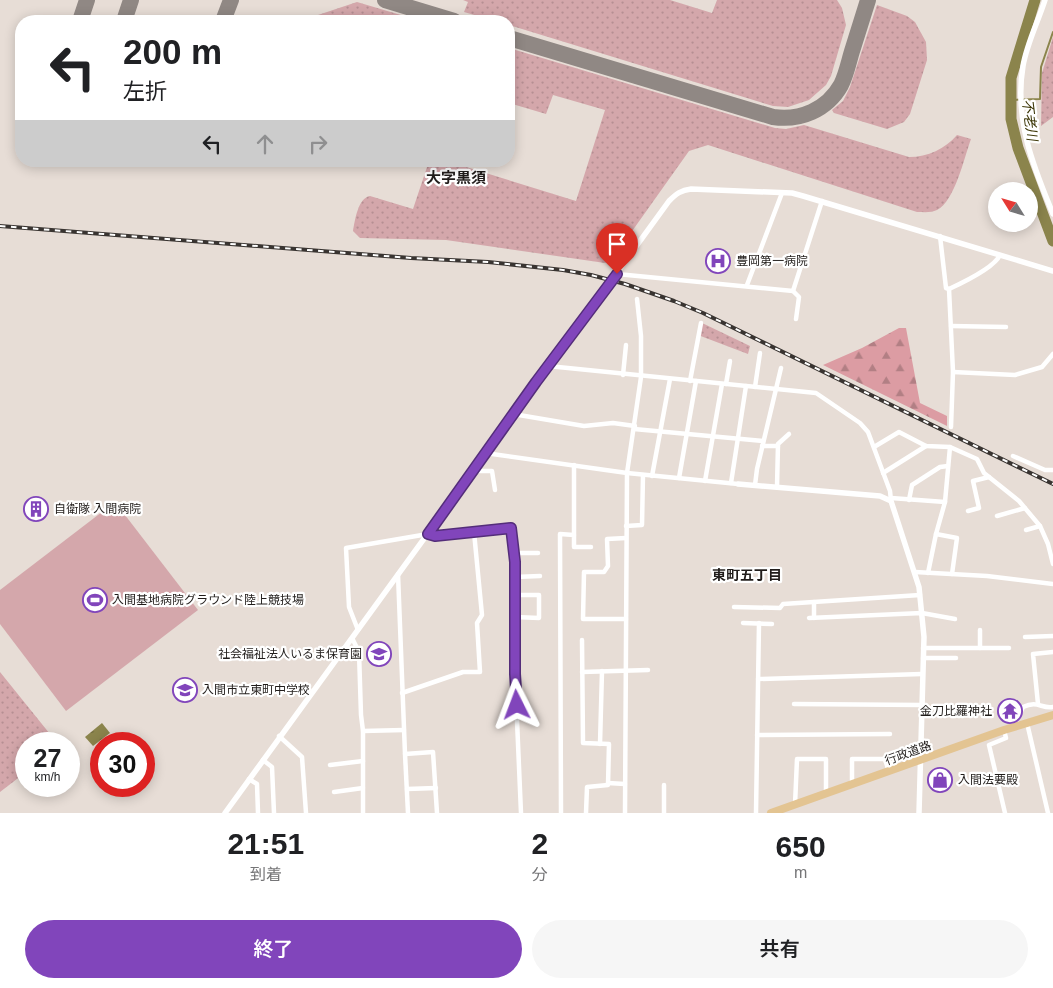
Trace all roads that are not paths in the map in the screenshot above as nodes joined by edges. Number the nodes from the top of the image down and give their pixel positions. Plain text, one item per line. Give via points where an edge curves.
1 (1045, 0) edge
2 (782, 193) junction
3 (822, 201) junction
4 (1053, 214) edge
5 (940, 236) junction
6 (1000, 255) junction
7 (1053, 271) edge
8 (617, 274) junction
9 (747, 286) junction
10 (949, 289) junction
11 (793, 290) junction
12 (637, 299) dead end
13 (796, 319) dead end
14 (700, 323) dead end
15 (951, 326) junction
16 (1006, 327) dead end
17 (626, 345) dead end
18 (760, 353) dead end
19 (1053, 354) edge
20 (730, 361) dead end
21 (548, 366) junction
22 (781, 368) dead end
23 (953, 372) junction
24 (623, 375) junction
25 (641, 376) junction
26 (670, 379) junction
27 (693, 381) junction
28 (724, 384) junction
29 (746, 386) junction
30 (755, 387) junction
31 (776, 389) junction
32 (513, 414) junction
33 (634, 427) junction
34 (951, 428) dead end
35 (660, 431) junction
36 (687, 433) junction
37 (789, 434) dead end
38 (713, 436) junction
39 (738, 438) junction
40 (763, 444) junction
41 (778, 446) junction
42 (926, 446) junction
43 (874, 447) junction
44 (950, 447) junction
45 (485, 453) junction
46 (1013, 456) dead end
47 (574, 465) junction
48 (948, 466) junction
49 (1053, 470) edge
50 (472, 471) junction
51 (627, 473) junction
52 (883, 473) junction
53 (643, 475) junction
54 (652, 476) junction
55 (989, 477) junction
56 (679, 478) junction
57 (705, 481) junction
58 (731, 483) junction
59 (738, 484) joint
60 (755, 485) junction
61 (777, 487) junction
62 (495, 490) dead end
63 (891, 500) junction
64 (909, 500) junction
65 (946, 502) junction
66 (1025, 508) junction
67 (968, 511) dead end
68 (997, 516) dead end
69 (626, 526) junction
70 (1040, 526) junction
71 (1026, 530) dead end
72 (474, 532) junction
73 (428, 534) junction
74 (936, 534) junction
75 (574, 535) junction
76 (626, 538) junction
77 (591, 547) dead end
78 (514, 553) junction
79 (538, 553) dead end
80 (1053, 564) edge
81 (915, 572) junction
82 (928, 573) junction
83 (398, 574) junction
84 (952, 574) junction
85 (515, 576) junction
86 (540, 576) dead end
87 (1053, 584) edge
88 (515, 595) junction
89 (920, 595) junction
90 (814, 602) junction
91 (734, 607) dead end
92 (922, 613) junction
93 (515, 618) junction
94 (626, 619) junction
95 (955, 619) dead end
96 (742, 623) dead end
97 (759, 623) junction
98 (772, 624) dead end
99 (358, 630) junction
100 (980, 630) dead end
101 (1053, 636) edge
102 (1025, 637) dead end
103 (352, 638) junction
104 (582, 640) dead end
105 (923, 648) junction
106 (980, 648) junction
107 (1008, 648) dead end
108 (1053, 652) edge
109 (923, 658) junction
110 (956, 658) dead end
111 (625, 670) junction
112 (648, 670) dead end
113 (602, 671) junction
114 (582, 672) junction
115 (922, 674) junction
116 (758, 679) junction
117 (402, 693) junction
118 (794, 704) dead end
119 (1038, 704) junction
120 (922, 705) junction
121 (1053, 707) edge
122 (1053, 715) edge
123 (1027, 723) junction
124 (1014, 726) junction
125 (404, 730) junction
126 (1004, 730) junction
127 (363, 731) junction
128 (890, 734) dead end
129 (757, 735) junction
130 (280, 736) junction
131 (600, 744) junction
132 (405, 754) junction
133 (263, 760) junction
134 (920, 760) junction
135 (363, 761) junction
136 (330, 765) dead end
137 (889, 772) junction
138 (249, 779) junction
139 (608, 783) junction
140 (625, 784) junction
141 (852, 784) junction
142 (664, 785) dead end
143 (363, 788) junction
144 (436, 788) junction
145 (407, 789) junction
146 (334, 792) dead end
147 (826, 794) junction
148 (795, 805) junction
149 (775, 812) edge
150 (225, 813) edge
151 (258, 813) edge
152 (274, 813) edge
153 (306, 813) edge
154 (363, 813) edge
155 (408, 813) edge
156 (437, 813) edge
157 (521, 813) edge
158 (561, 813) edge
159 (586, 813) edge
160 (625, 813) edge
161 (664, 813) edge
162 (756, 813) edge
163 (919, 813) edge
164 (1005, 813) edge
165 (1048, 813) edge

1 - 4 street via 1024,64 1022,110 1027,143
2 - 3 street
2 - 8 street via 683,190 669,202
2 - 9 street
3 - 5 street
3 - 11 street
5 - 6 street
5 - 10 street via 946,288
6 - 7 street
6 - 10 street via 969,280
8 - 9 street
8 - 21 street
9 - 11 street
10 - 15 street
11 - 13 street via 799,297
12 - 25 street
14 - 27 street
15 - 16 street
15 - 23 street
17 - 24 street
18 - 30 street
19 - 23 street via 1042,367 1015,375
20 - 28 street
21 - 24 street
21 - 32 street
22 - 31 street
23 - 34 street
24 - 25 street
25 - 26 street
25 - 33 street
26 - 27 street
26 - 35 street
27 - 28 street
27 - 36 street
28 - 29 street
28 - 38 street
29 - 30 street
29 - 39 street
30 - 31 street
31 - 40 street
31 - 43 street via 816,393 860,423
32 - 33 street via 584,426 613,423
32 - 45 street
33 - 35 street
33 - 51 street
35 - 36 street
35 - 54 street
36 - 38 street
36 - 56 street
37 - 41 street
38 - 39 street
38 - 57 street
39 - 40 street
39 - 58 street
40 - 41 street
40 - 60 street
41 - 61 street
42 - 43 street via 899,432
42 - 44 street
42 - 52 street
43 - 52 street
44 - 48 street
44 - 55 street via 977,460
45 - 47 street
45 - 50 street
46 - 49 street via 1045,470
47 - 51 street
47 - 75 street
48 - 64 street via 940,467 912,485
48 - 65 street
50 - 62 street via 492,471
50 - 73 street
51 - 53 street
51 - 69 street
52 - 63 street
53 - 54 street
53 - 69 street via 642,526
54 - 56 street
55 - 66 street
55 - 67 street via 973,481 979,508
56 - 57 street
57 - 58 street
58 - 59 street
59 - 60 street
60 - 61 street
61 - 63 street via 880,496
63 - 64 street
63 - 81 street
64 - 65 street
65 - 74 street
66 - 68 street
66 - 70 street
69 - 76 street
70 - 71 street
70 - 80 street
72 - 73 street
72 - 78 street via 511,528
72 - 117 street via 482,615 477,623 480,672 463,672
73 - 83 street
73 - 99 street via 346,548 349,607
74 - 82 street
74 - 84 street via 957,538
75 - 77 street via 574,547
75 - 158 street via 560,534
76 - 94 street
76 - 94 street via 608,539 608,566 604,572 584,572 582,619
78 - 79 street
78 - 85 street
81 - 82 street
81 - 89 street
82 - 84 street
83 - 99 street
83 - 117 street
84 - 87 street
85 - 86 street
85 - 88 street
88 - 93 street
88 - 93 street via 539,595 539,618
89 - 90 street
89 - 92 street
90 - 91 street via 783,604 780,608
90 - 92 street via 812,618
92 - 95 street
92 - 105 street
93 - 157 street
94 - 111 street
96 - 97 street
97 - 98 street
97 - 116 street
99 - 103 street
100 - 106 street
101 - 102 street
103 - 127 street via 359,652
103 - 130 street
104 - 114 street
105 - 106 street
105 - 109 street
106 - 107 street
108 - 119 street via 1033,654
109 - 110 street
109 - 115 street
111 - 112 street
111 - 113 street
111 - 140 street
113 - 114 street
113 - 131 street
114 - 131 street via 583,743
115 - 116 street
115 - 120 street
116 - 129 street
117 - 125 street
118 - 120 street
119 - 121 street
119 - 124 street via 1022,707
120 - 134 street
122 - 123 highway, 行政道路
123 - 124 highway, 行政道路
123 - 165 street
124 - 126 highway, 行政道路
125 - 127 street
125 - 132 street
126 - 134 highway, 行政道路
126 - 164 street via 1006,738 989,745
127 - 135 street
128 - 129 street
129 - 162 street
130 - 133 street
130 - 153 street via 302,756
131 - 139 street via 608,744
132 - 144 street via 433,752
132 - 145 street
133 - 138 street
133 - 152 street via 272,767
134 - 137 highway, 行政道路
134 - 163 street
135 - 136 street
135 - 143 street
137 - 141 highway, 行政道路
137 - 141 street via 885,759 852,759
138 - 150 street
138 - 151 street via 256,784
139 - 140 street
139 - 159 street via 586,786
140 - 160 street
141 - 147 highway, 行政道路
142 - 161 street
143 - 146 street
143 - 154 street
144 - 145 street
144 - 156 street
145 - 155 street
147 - 148 highway, 行政道路
147 - 148 street via 826,760 796,759
148 - 149 highway, 行政道路

